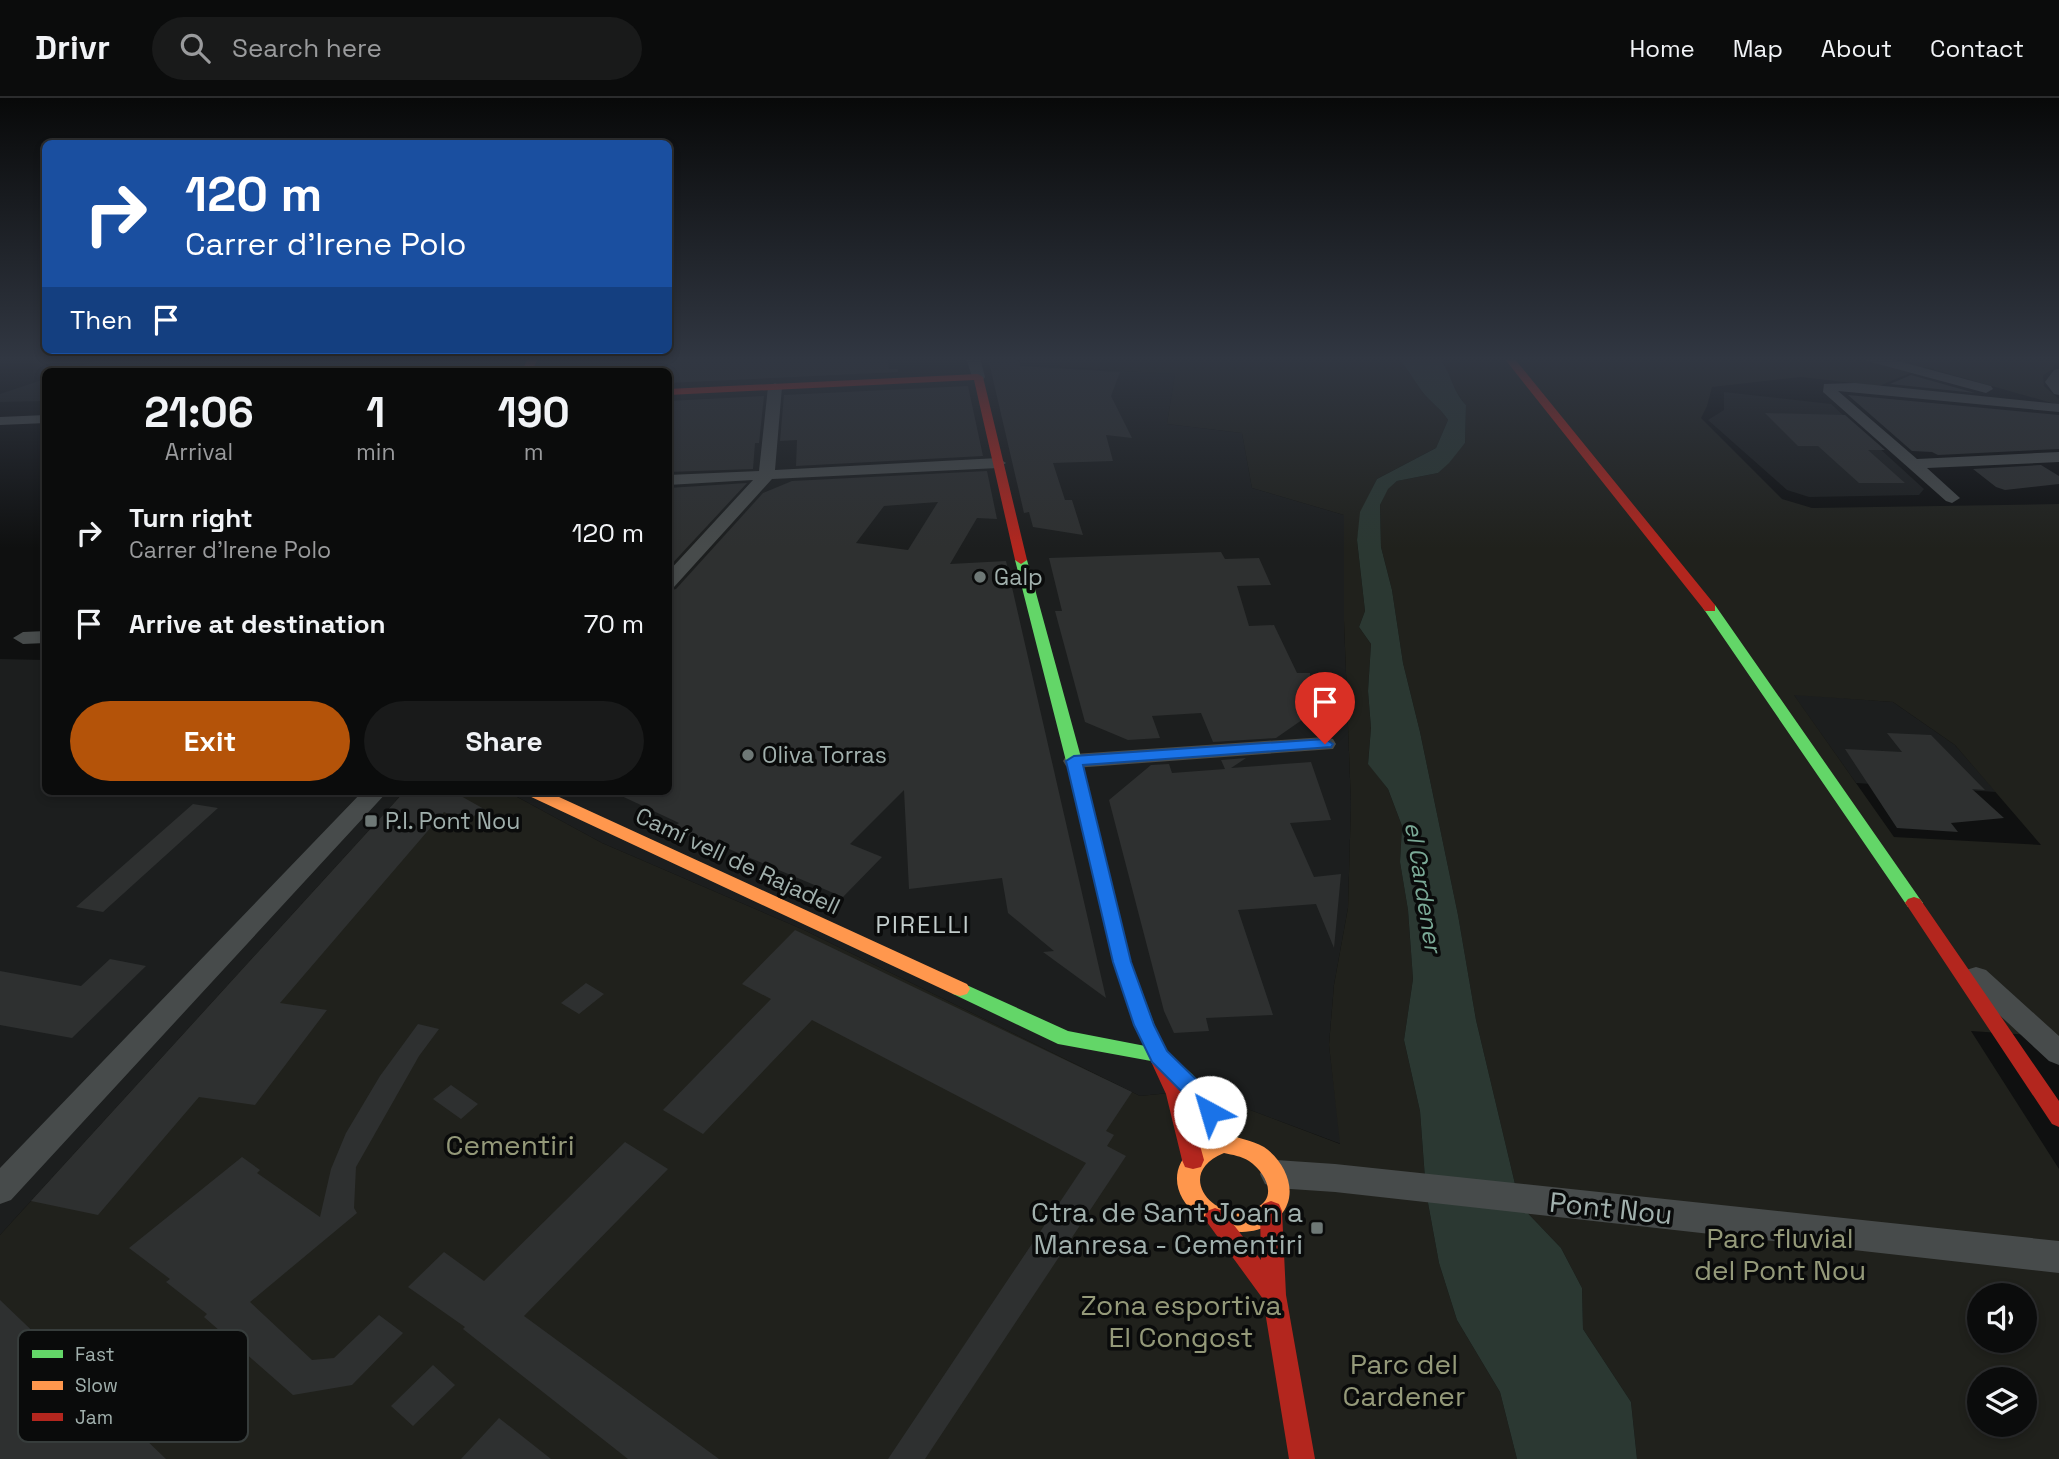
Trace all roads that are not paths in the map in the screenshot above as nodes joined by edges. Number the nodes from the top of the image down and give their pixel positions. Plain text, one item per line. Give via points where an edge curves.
1 (772, 422) edge
2 (988, 422) edge
3 (1561, 422) edge
4 (1864, 422) edge
5 (2059, 457) edge
6 (998, 463) junction
7 (1913, 464) junction
8 (766, 476) junction
9 (672, 480) edge
10 (1952, 498) dead end
11 (672, 579) edge
12 (42, 637) edge
13 (23, 638) dead end
14 (1325, 744) dead end
15 (1074, 761) junction
16 (372, 795) edge
17 (542, 795) edge
18 (1939, 940) junction
19 (2059, 1053) edge
20 (1159, 1056) junction
21 (2059, 1118) edge
22 (1230, 1144) junction
23 (1194, 1160) junction
24 (1276, 1174) junction
25 (0, 1190) edge
26 (1271, 1211) junction
27 (1215, 1218) junction
28 (2059, 1257) edge
29 (1274, 1295) junction
30 (1301, 1459) edge

1 - 8 street
2 - 6 street
3 - 18 street via 1696,588
4 - 7 street
5 - 7 street
6 - 8 street
6 - 15 street
7 - 10 street
8 - 9 street
8 - 11 street
12 - 13 street
14 - 15 street
15 - 20 street via 1122,962
16 - 25 street
17 - 20 street, Camí vell de Rajadell via 1065,1038
18 - 19 street
18 - 21 street
20 - 22 street via 1199,1096
20 - 23 street via 1176,1094
22 - 23 street via 1209,1147
22 - 24 street via 1258,1153
23 - 27 street via 1188,1171 1190,1191 1197,1204
24 - 26 street via 1279,1194
24 - 28 street, Pont Nou
26 - 27 street via 1245,1223
26 - 29 street
27 - 29 street
29 - 30 street

